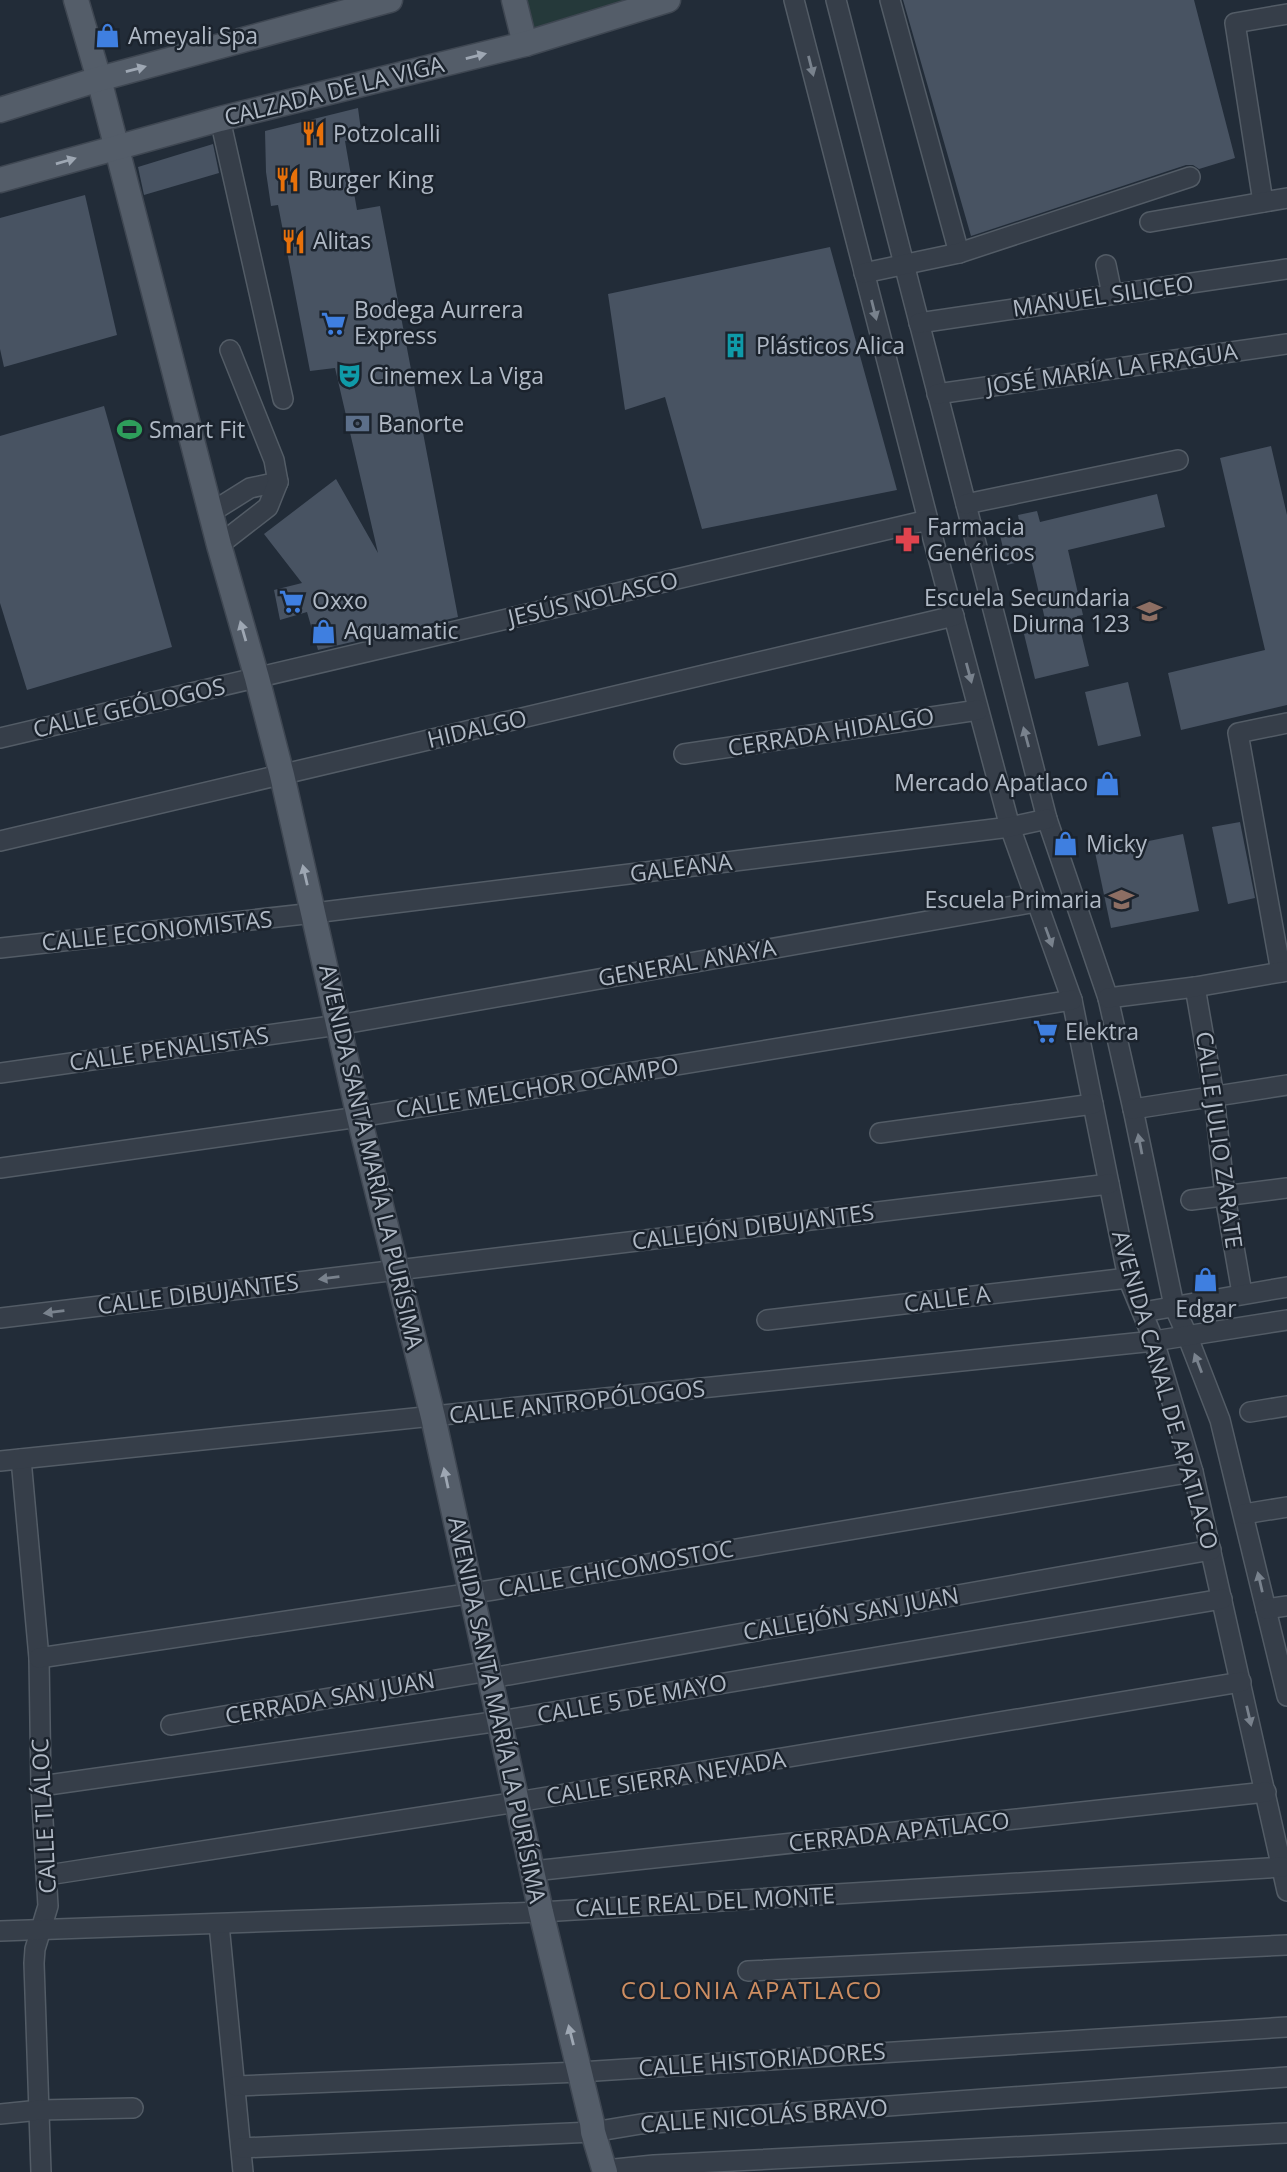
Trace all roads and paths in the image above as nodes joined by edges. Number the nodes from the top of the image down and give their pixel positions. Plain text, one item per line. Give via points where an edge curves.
1 (76, 0) edge
2 (390, 0) edge
3 (514, 0) edge
4 (668, 0) edge
5 (794, 0) edge
6 (836, 0) edge
7 (890, 0) edge
8 (1287, 14) edge
9 (525, 44) junction
10 (99, 79) junction
11 (0, 110) edge
12 (220, 119) junction
13 (116, 147) junction
14 (1190, 177) dead end
15 (0, 180) edge
16 (1287, 198) edge
17 (1263, 202) junction
18 (1150, 222) dead end
19 (959, 253) junction
20 (903, 265) junction
21 (1106, 265) dead end
22 (1287, 269) edge
23 (864, 273) junction
24 (1112, 295) junction
25 (919, 323) junction
26 (1287, 344) edge
27 (230, 351) dead end
28 (937, 394) junction
29 (283, 399) dead end
30 (1178, 460) dead end
31 (278, 482) junction
32 (966, 505) junction
33 (210, 513) junction
34 (928, 520) junction
35 (219, 545) junction
36 (954, 615) junction
37 (257, 678) junction
38 (978, 710) junction
39 (1287, 723) edge
40 (0, 738) edge
41 (684, 754) dead end
42 (282, 775) junction
43 (1047, 819) junction
44 (1010, 827) junction
45 (0, 841) edge
46 (1036, 902) junction
47 (314, 913) junction
48 (0, 948) edge
49 (1284, 972) edge
50 (1195, 987) junction
51 (1108, 998) junction
52 (1072, 1000) junction
53 (338, 1025) junction
54 (0, 1073) edge
55 (1287, 1086) edge
56 (1214, 1096) junction
57 (1093, 1104) junction
58 (1133, 1108) junction
59 (359, 1117) junction
60 (880, 1133) dead end
61 (0, 1168) edge
62 (1109, 1184) junction
63 (1287, 1188) edge
64 (1225, 1196) junction
65 (1191, 1200) dead end
66 (396, 1270) junction
67 (1128, 1278) junction
68 (1287, 1287) edge
69 (1242, 1293) junction
70 (1174, 1306) junction
71 (1143, 1312) junction
72 (0, 1318) edge
73 (766, 1320) dead end
74 (1287, 1320) edge
75 (1187, 1335) junction
76 (1154, 1342) junction
77 (1287, 1406) edge
78 (1250, 1412) dead end
79 (433, 1417) junction
80 (21, 1459) junction
81 (0, 1461) edge
82 (1192, 1472) junction
83 (1287, 1507) edge
84 (1244, 1514) junction
85 (1210, 1550) junction
86 (471, 1593) junction
87 (1222, 1599) junction
88 (1287, 1606) edge
89 (1266, 1609) junction
90 (39, 1658) junction
91 (490, 1674) junction
92 (1241, 1682) junction
93 (1287, 1696) edge
94 (500, 1721) junction
95 (170, 1725) dead end
96 (41, 1786) junction
97 (1266, 1792) junction
98 (517, 1802) junction
99 (1283, 1867) junction
100 (533, 1871) junction
101 (48, 1875) junction
102 (1287, 1891) edge
103 (541, 1912) junction
104 (219, 1924) junction
105 (42, 1930) junction
106 (0, 1931) edge
107 (1287, 1945) edge
108 (748, 1971) dead end
109 (1287, 2027) edge
110 (580, 2072) junction
111 (1287, 2077) edge
112 (236, 2086) junction
113 (133, 2108) dead end
114 (40, 2110) junction
115 (0, 2115) edge
116 (593, 2132) junction
117 (1287, 2133) edge
118 (241, 2147) junction
119 (605, 2171) edge
120 (41, 2172) edge
121 (243, 2172) edge

1 - 10 main road, AVENIDA SANTA MARÍA LA PURÍSIMA
10 -> 2 main road
3 - 9 main road
4 - 9 main road, CALZADA DE LA VIGA
5 -> 23 street, AVENIDA CANAL DE APATLACO
6 - 20 street, AVENIDA CANAL DE APATLACO
7 - 19 street
8 - 17 street via 1235,23
12 -> 9 main road, CALZADA DE LA VIGA
10 - 11 main road
10 - 13 main road, AVENIDA SANTA MARÍA LA PURÍSIMA
12 - 13 main road, CALZADA DE LA VIGA
12 - 29 street
15 -> 13 main road, CALZADA DE LA VIGA
13 - 33 main road, AVENIDA SANTA MARÍA LA PURÍSIMA
14 - 19 street
16 - 17 street
17 - 18 street
19 - 20 street
20 - 23 street
20 - 25 street, AVENIDA CANAL DE APATLACO
21 - 24 street
22 - 24 street, MANUEL SILICEO
23 -> 34 street, AVENIDA CANAL DE APATLACO
24 - 25 street, MANUEL SILICEO
25 - 28 street, AVENIDA CANAL DE APATLACO
26 - 28 street, JOSÉ MARÍA LA FRAGUA
27 - 31 street via 274,460
28 - 32 street, AVENIDA CANAL DE APATLACO
30 - 32 street
31 - 33 street via 250,488
31 - 35 street via 268,507
43 -> 32 street, AVENIDA CANAL DE APATLACO
33 - 35 main road, AVENIDA SANTA MARÍA LA PURÍSIMA
34 - 36 street, AVENIDA CANAL DE APATLACO
34 - 37 street, JESÚS NOLASCO
37 -> 35 main road, AVENIDA SANTA MARÍA LA PURÍSIMA
36 -> 38 street, AVENIDA CANAL DE APATLACO
36 - 42 street, HIDALGO
37 - 40 street, CALLE GEÓLOGOS
37 - 42 main road, AVENIDA SANTA MARÍA LA PURÍSIMA
38 - 41 street, CERRADA HIDALGO
38 - 44 street, AVENIDA CANAL DE APATLACO
39 - 49 street via 1238,733
42 - 45 street, HIDALGO
47 -> 42 main road, AVENIDA SANTA MARÍA LA PURÍSIMA
43 - 44 street, GALEANA
43 - 51 street, AVENIDA CANAL DE APATLACO
44 - 46 street, AVENIDA CANAL DE APATLACO
44 - 47 street, GALEANA
46 -> 52 street, AVENIDA CANAL DE APATLACO
46 - 53 street, GENERAL ANAYA
47 - 48 street, CALLE ECONOMISTAS
47 - 53 main road, AVENIDA SANTA MARÍA LA PURÍSIMA
49 - 50 street
50 - 51 street
50 - 56 street, CALLE JULIO ZARATE
51 - 58 street, AVENIDA CANAL DE APATLACO
52 - 57 street, AVENIDA CANAL DE APATLACO
52 - 59 street, CALLE MELCHOR OCAMPO
53 - 54 street, CALLE PENALISTAS
53 - 59 main road, AVENIDA SANTA MARÍA LA PURÍSIMA
55 - 56 street
56 - 58 street
56 - 64 street, CALLE JULIO ZARATE
57 - 60 street
57 - 62 street, AVENIDA CANAL DE APATLACO
70 -> 58 street, AVENIDA CANAL DE APATLACO
59 - 61 street, CALLE MELCHOR OCAMPO
59 - 66 main road, AVENIDA SANTA MARÍA LA PURÍSIMA
62 - 66 street, CALLEJÓN DIBUJANTES
62 - 67 street, AVENIDA CANAL DE APATLACO
63 - 64 street
64 - 65 street
64 - 69 street, CALLE JULIO ZARATE
66 -> 72 street, CALLE DIBUJANTES
66 - 79 main road, AVENIDA SANTA MARÍA LA PURÍSIMA
67 - 71 street, AVENIDA CANAL DE APATLACO
67 - 73 street, CALLE A
68 - 69 street
69 - 70 street
70 - 71 street
70 - 75 street, AVENIDA CANAL DE APATLACO
71 - 76 street, AVENIDA CANAL DE APATLACO
74 - 75 street
75 - 76 street
84 -> 75 street, AVENIDA CANAL DE APATLACO via 1220,1420
76 - 79 street, CALLE ANTROPÓLOGOS
76 - 82 street, AVENIDA CANAL DE APATLACO
77 - 78 street
79 - 80 street, CALLE ANTROPÓLOGOS
86 -> 79 main road, AVENIDA SANTA MARÍA LA PURÍSIMA
80 - 81 street, CALLE ANTROPÓLOGOS
80 - 90 street, CALLE TLÁLOC
82 - 85 street, AVENIDA CANAL DE APATLACO
82 - 86 street, CALLE CHICOMOSTOC
83 - 84 street
89 -> 84 street, AVENIDA CANAL DE APATLACO
85 - 87 street, AVENIDA CANAL DE APATLACO
85 - 91 street, CALLEJÓN SAN JUAN
86 - 90 street, CALLE CHICOMOSTOC
86 - 91 main road, AVENIDA SANTA MARÍA LA PURÍSIMA
87 - 92 street, AVENIDA CANAL DE APATLACO
87 - 94 street, CALLE 5 DE MAYO
88 - 89 street
89 - 93 street, AVENIDA CANAL DE APATLACO
90 - 96 street, CALLE TLÁLOC
91 - 94 main road, AVENIDA SANTA MARÍA LA PURÍSIMA
91 - 95 street, CERRADA SAN JUAN
92 -> 97 street, AVENIDA CANAL DE APATLACO
92 - 98 street, CALLE SIERRA NEVADA
94 - 96 street, CALLE 5 DE MAYO
94 - 98 main road, AVENIDA SANTA MARÍA LA PURÍSIMA
96 - 101 street, CALLE TLÁLOC
97 - 99 street, AVENIDA CANAL DE APATLACO
97 - 100 street, CERRADA APATLACO
98 - 100 main road, AVENIDA SANTA MARÍA LA PURÍSIMA
98 - 101 street, CALLE SIERRA NEVADA
99 - 102 street, AVENIDA CANAL DE APATLACO
99 - 103 street, CALLE REAL DEL MONTE
100 - 103 main road, AVENIDA SANTA MARÍA LA PURÍSIMA
101 - 105 street, CALLE TLÁLOC
103 - 104 street, CALLE REAL DEL MONTE
110 -> 103 main road, AVENIDA SANTA MARÍA LA PURÍSIMA
104 - 105 street, CALLE REAL DEL MONTE
104 - 112 street
105 - 106 street, CALLE REAL DEL MONTE
105 - 114 street, CALLE TLÁLOC via 34,1963
107 - 108 street
109 - 110 street, CALLE HISTORIADORES
110 - 112 street, CALLE HISTORIADORES
110 - 116 main road, AVENIDA SANTA MARÍA LA PURÍSIMA
111 - 116 street, CALLE NICOLÁS BRAVO via 641,2124
112 - 118 street
113 - 114 street
114 - 115 street
114 - 120 street, CALLE TLÁLOC
116 - 118 street, CALLE NICOLÁS BRAVO
116 - 119 main road, AVENIDA SANTA MARÍA LA PURÍSIMA
117 - 119 street
118 - 121 street

